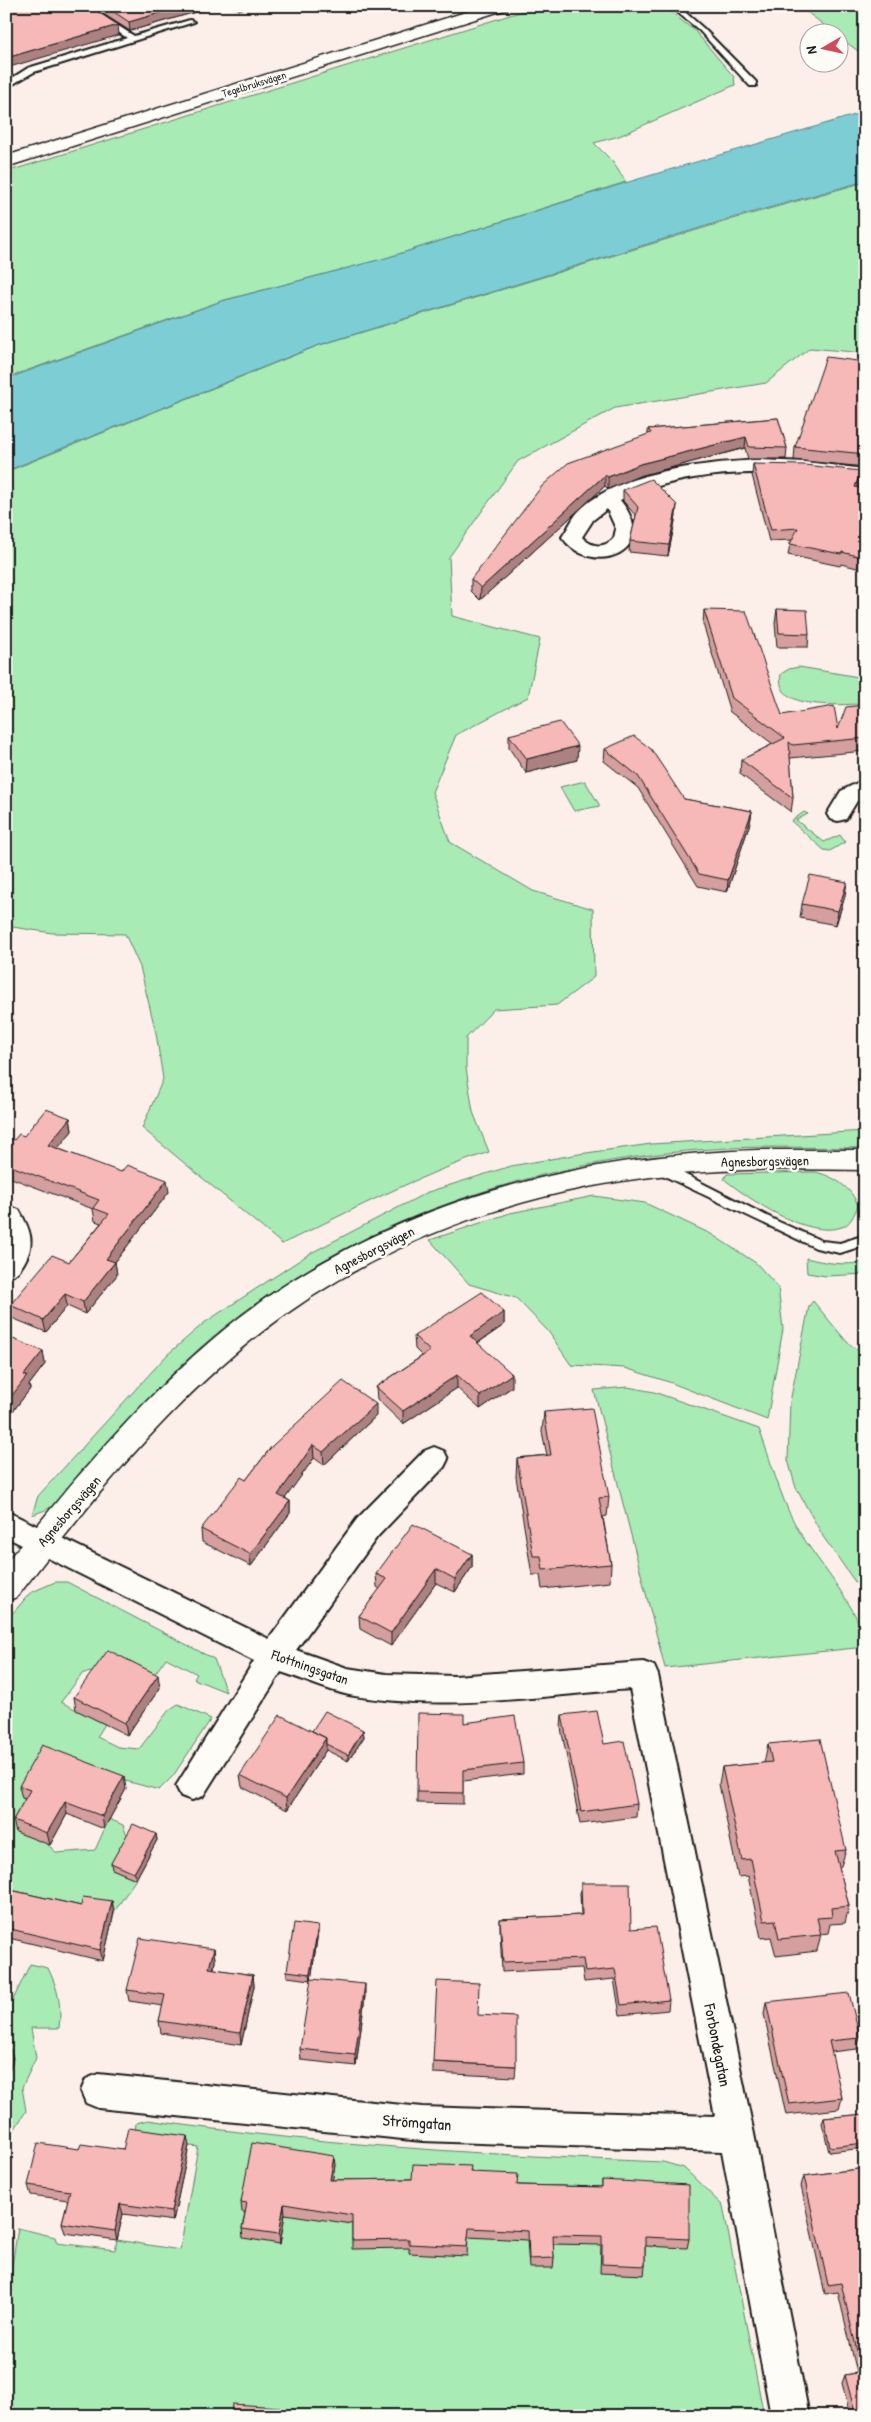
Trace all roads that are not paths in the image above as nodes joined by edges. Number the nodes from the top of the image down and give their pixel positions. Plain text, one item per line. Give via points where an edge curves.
1 (82, 6) edge
2 (502, 6) edge
3 (673, 6) edge
4 (190, 22) dead end
5 (133, 39) junction
6 (753, 84) dead end
7 (6, 86) edge
8 (6, 162) edge
9 (865, 475) edge
10 (608, 498) dead end
11 (865, 786) edge
12 (838, 814) dead end
13 (865, 1160) edge
14 (654, 1167) junction
15 (6, 1215) edge
16 (865, 1240) edge
17 (6, 1268) edge
18 (434, 1459) dead end
19 (6, 1523) edge
20 (42, 1541) junction
21 (6, 1588) edge
22 (274, 1656) junction
23 (643, 1675) joint
24 (192, 1786) dead end
25 (98, 2091) dead end
26 (736, 2134) junction
27 (790, 2416) edge

1 - 5 lane
2 - 8 street, Tegelbruksvägen
3 - 6 lane via 701,29
4 - 5 lane
5 - 7 lane via 31,70
9 - 10 street via 787,466 712,469 645,483
11 - 12 street via 849,796
13 - 14 street, Agnesborgsvägen via 709,1162
14 - 16 lane via 820,1245 840,1248
14 - 20 street, Agnesborgsvägen via 561,1182 481,1205 404,1233 294,1294 244,1329 188,1378
15 - 17 street via 19,1233 17,1255
18 - 22 street via 367,1528
19 - 20 street, Flottningsgatan
20 - 21 street, Agnesborgsvägen
20 - 22 street, Flottningsgatan
22 - 23 street, Flottningsgatan via 347,1681 386,1688 455,1689
22 - 24 street
23 - 26 street, Forbondegatan
25 - 26 street, Strömgatan via 422,2124
26 - 27 street, Forbondegatan

